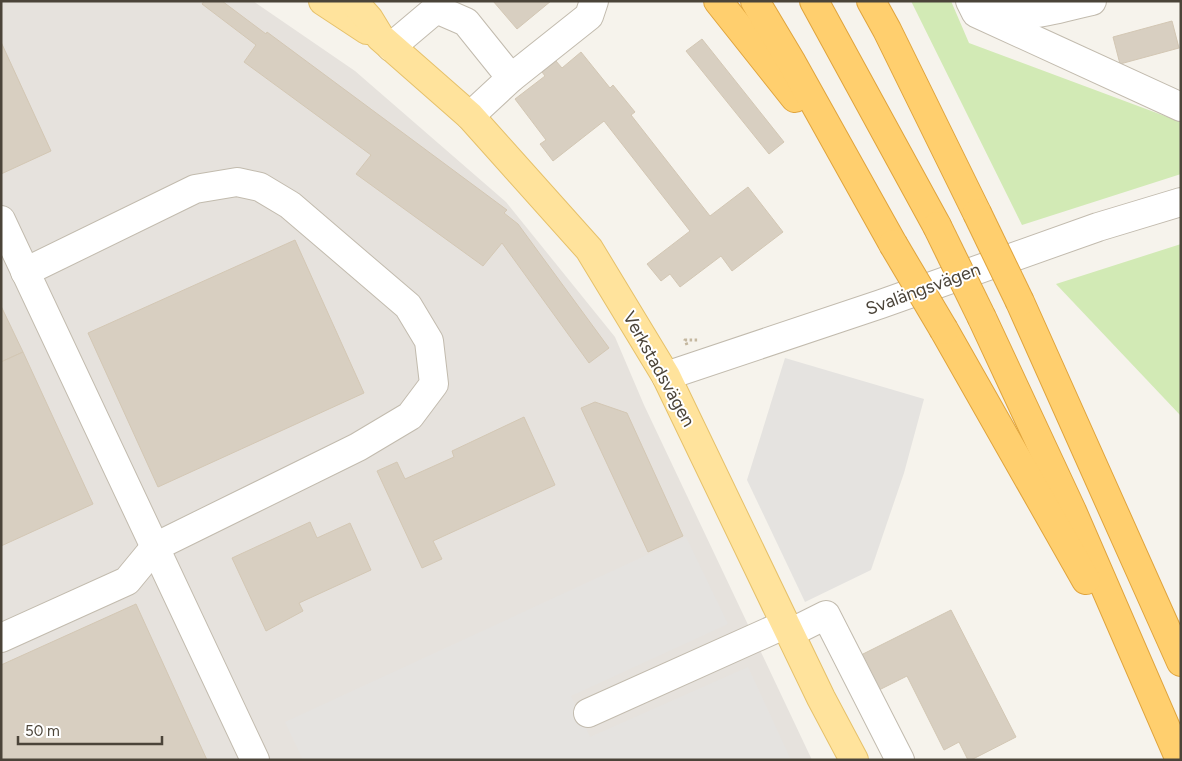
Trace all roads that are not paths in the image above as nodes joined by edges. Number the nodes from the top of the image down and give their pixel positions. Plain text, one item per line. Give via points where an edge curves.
1 (323, 1) edge
2 (353, 1) edge
3 (718, 1) edge
4 (755, 1) edge
5 (814, 1) edge
6 (871, 1) edge
7 (970, 1) edge
8 (989, 1) edge
9 (1092, 1) edge
10 (433, 5) edge
11 (584, 7) edge
12 (385, 42) junction
13 (511, 78) junction
14 (1181, 108) edge
15 (470, 116) junction
16 (849, 168) junction
17 (1181, 202) edge
18 (1, 220) edge
19 (25, 272) junction
20 (666, 376) junction
21 (155, 547) junction
22 (788, 628) junction
23 (1, 638) edge
24 (1181, 662) edge
25 (1143, 675) junction
26 (588, 713) dead end
27 (256, 760) edge
28 (854, 760) edge
29 (900, 760) edge
30 (1180, 760) edge

1 - 12 main road, Verkstadsvägen
2 - 12 main road, Verkstadsvägen
3 - 16 highway
4 - 16 highway
5 - 25 highway, bridge via 937,226 982,318 1072,511
6 - 24 highway, bridge via 1020,302
7 - 14 street via 976,13
8 - 9 street via 999,10 1020,15
10 - 12 street
10 - 13 street via 466,22
11 - 13 street
12 - 15 main road, Verkstadsvägen
13 - 15 street
15 - 20 main road, Verkstadsvägen via 589,249
16 - 25 highway, bridge via 1050,520
17 - 20 street, Svalängsvägen via 1098,227
18 - 19 street
19 - 21 street
19 - 21 street via 195,189 237,182 260,187 290,205 408,306 429,341 434,384 410,416 358,447
20 - 22 main road, Verkstadsvägen
21 - 23 street via 127,581
21 - 27 street
22 - 26 street
22 - 28 main road, Verkstadsvägen
22 - 29 street via 826,615
25 - 30 highway

